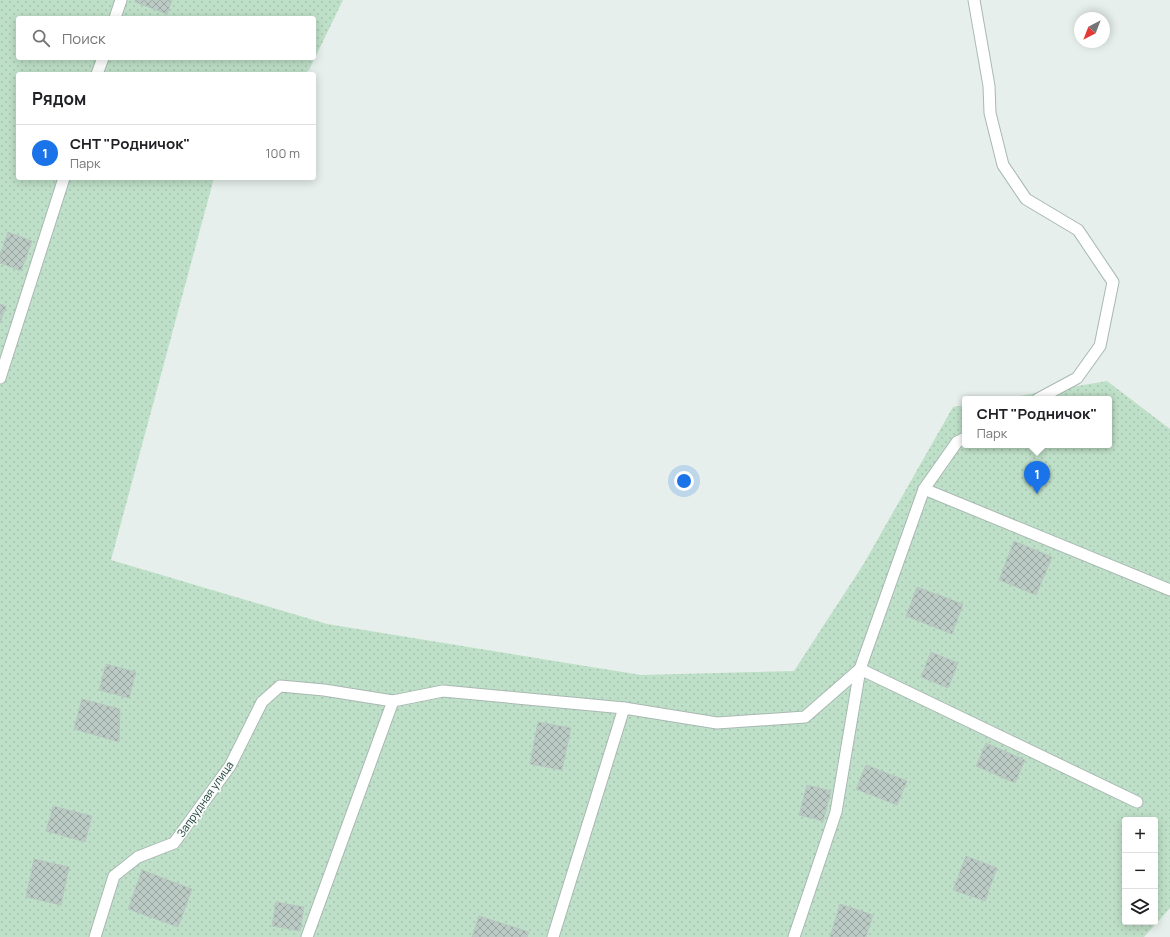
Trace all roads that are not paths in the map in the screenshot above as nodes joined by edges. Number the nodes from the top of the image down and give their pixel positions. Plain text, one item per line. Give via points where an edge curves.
1 (121, 0) edge
2 (974, 0) edge
3 (116, 16) edge
4 (102, 60) edge
5 (99, 72) edge
6 (63, 180) edge
7 (0, 378) edge
8 (1044, 396) edge
9 (962, 440) edge
10 (924, 489) junction
11 (1170, 590) edge
12 (860, 669) junction
13 (393, 701) junction
14 (624, 708) junction
15 (1137, 802) dead end
16 (95, 937) edge
17 (307, 937) edge
18 (552, 937) edge
19 (794, 937) edge

1 - 3 lane
2 - 8 lane via 989,86 990,113 1003,165 1026,199 1078,230 1113,282 1100,346 1077,378
4 - 5 lane
6 - 7 lane
9 - 10 lane via 957,442
10 - 11 lane
10 - 12 lane
12 - 14 lane via 806,717 717,723
12 - 15 lane
12 - 19 lane via 836,812
13 - 14 lane via 443,691
13 - 16 lane, Запрудная улица via 280,686 262,702 230,766 174,843 138,856 114,876
13 - 17 lane
14 - 18 lane

